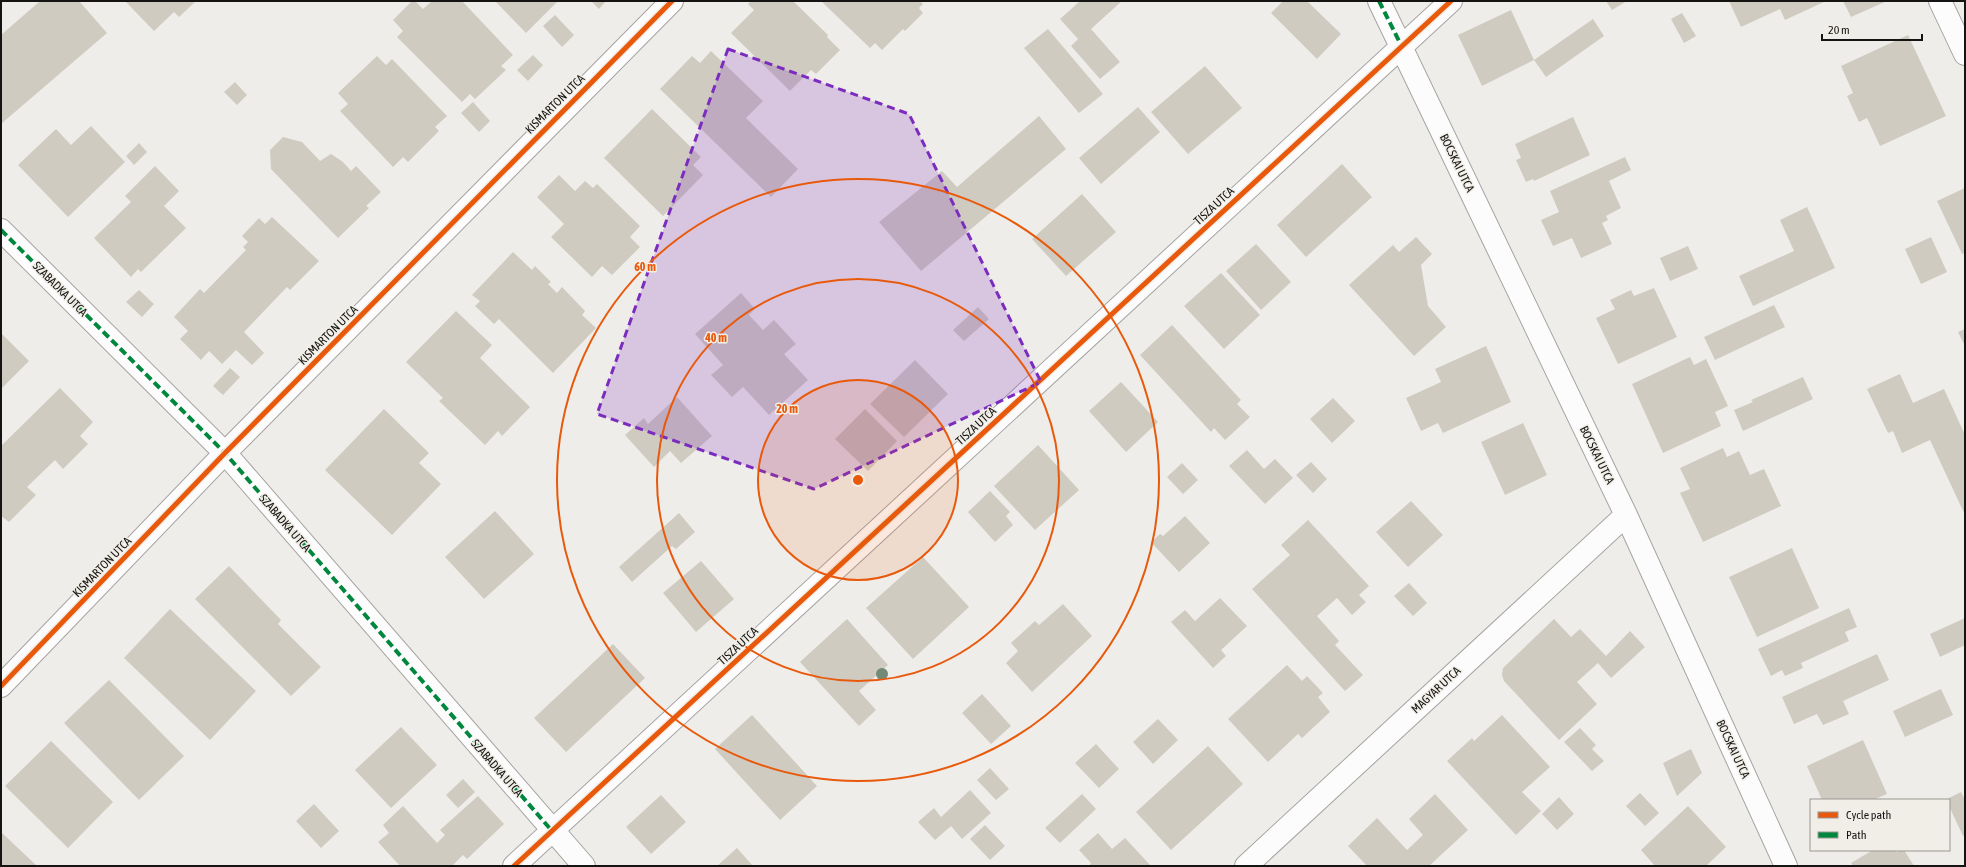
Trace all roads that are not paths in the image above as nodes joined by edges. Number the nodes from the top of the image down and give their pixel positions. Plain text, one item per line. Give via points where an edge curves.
1 (672, 1) edge
2 (1379, 1) edge
3 (1452, 1) edge
4 (1940, 1) edge
5 (1402, 47) junction
6 (1965, 54) edge
7 (1, 230) edge
8 (225, 454) junction
9 (1626, 515) junction
10 (1, 686) edge
11 (552, 831) junction
12 (514, 866) edge
13 (584, 866) edge
14 (1246, 866) edge
15 (1786, 866) edge

1 - 8 street, KISMARTON UTCA
2 - 5 street, BOCSKAI UTCA
3 - 5 street, TISZA UTCA
4 - 6 street
5 - 9 street, BOCSKAI UTCA
5 - 11 street, TISZA UTCA
7 - 8 street, SZABADKA UTCA
8 - 10 street, KISMARTON UTCA
8 - 11 street, SZABADKA UTCA
9 - 14 street, MAGYAR UTCA
9 - 15 street, BOCSKAI UTCA
11 - 12 street, TISZA UTCA
11 - 13 street, SZABADKA UTCA

